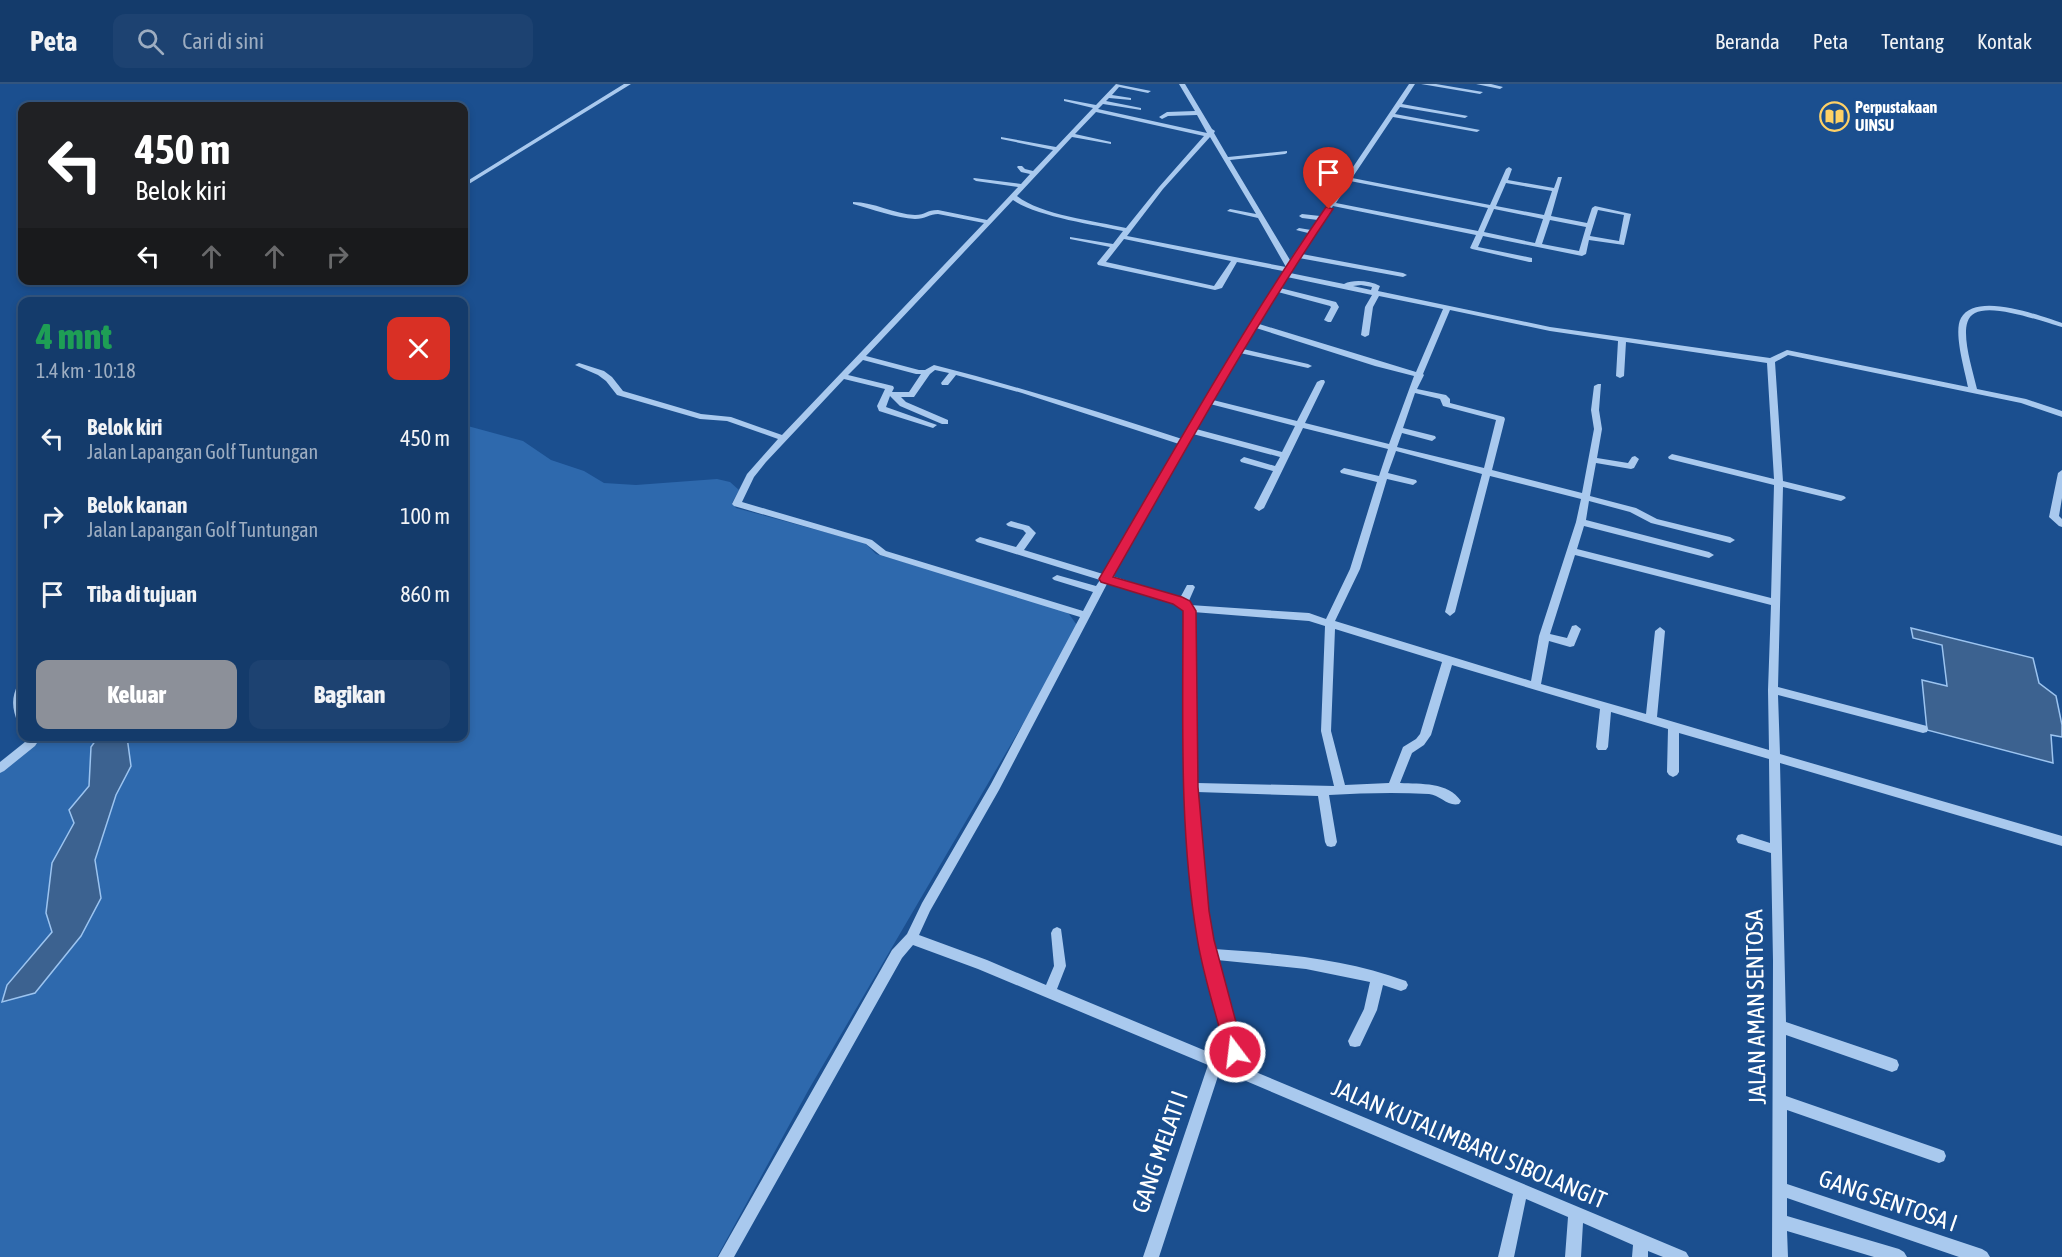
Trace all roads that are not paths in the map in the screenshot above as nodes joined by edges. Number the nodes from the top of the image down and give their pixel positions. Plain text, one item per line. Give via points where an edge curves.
1 (628, 84) edge
2 (1182, 84) edge
3 (1412, 84) edge
4 (1424, 84) edge
5 (1479, 84) edge
6 (1118, 85) edge
7 (1500, 87) dead end
8 (1148, 91) dead end
9 (1480, 92) dead end
10 (1108, 96) junction
11 (1129, 99) dead end
12 (1066, 100) dead end
13 (1398, 105) junction
14 (1098, 106) junction
15 (1139, 109) dead end
16 (1200, 113) junction
17 (1391, 115) junction
18 (1465, 116) dead end
19 (1162, 117) dead end
20 (1477, 130) dead end
21 (1209, 133) junction
22 (1071, 135) junction
23 (1003, 138) dead end
24 (1109, 143) dead end
25 (1057, 149) junction
26 (1285, 152) dead end
27 (1226, 159) junction
28 (1020, 167) dead end
29 (1509, 169) dead end
30 (1036, 173) junction
31 (1560, 178) dead end
32 (976, 179) dead end
33 (1348, 179) junction
34 (1504, 181) junction
35 (468, 183) edge
36 (1023, 186) junction
37 (1556, 190) junction
38 (1014, 197) junction
39 (855, 203) dead end
40 (1332, 204) junction
41 (1492, 207) junction
42 (1230, 211) dead end
43 (1302, 216) dead end
44 (1262, 217) junction
45 (1546, 217) junction
46 (1323, 218) junction
47 (989, 222) junction
48 (1590, 226) junction
49 (1299, 230) dead end
50 (1313, 232) junction
51 (1125, 233) junction
52 (1482, 234) junction
53 (1072, 238) dead end
54 (1587, 238) junction
55 (1538, 245) junction
56 (1114, 246) junction
57 (1298, 255) junction
58 (1235, 260) junction
59 (1529, 260) dead end
60 (1288, 270) junction
61 (1403, 275) dead end
62 (1276, 289) junction
63 (1375, 293) junction
64 (1447, 308) junction
65 (1328, 320) dead end
66 (1254, 325) junction
67 (2062, 325) edge
68 (1365, 335) dead end
69 (1622, 339) junction
70 (1240, 351) junction
71 (862, 357) junction
72 (1771, 361) junction
73 (579, 365) dead end
74 (1308, 366) dead end
75 (927, 372) junction
76 (954, 372) junction
77 (1420, 375) junction
78 (842, 376) junction
79 (1620, 376) dead end
80 (1320, 382) dead end
81 (945, 383) dead end
82 (1598, 386) dead end
83 (1412, 390) junction
84 (1973, 391) junction
85 (892, 393) junction
86 (1208, 402) junction
87 (2062, 414) edge
88 (945, 422) dead end
89 (1300, 424) junction
90 (933, 425) dead end
91 (1401, 430) junction
92 (1192, 431) junction
93 (784, 438) junction
94 (1432, 438) dead end
95 (1185, 443) junction
96 (1393, 449) junction
97 (1285, 456) junction
98 (1672, 457) dead end
99 (1594, 459) junction
100 (1635, 459) dead end
101 (1244, 460) dead end
102 (1278, 470) junction
103 (1344, 471) dead end
104 (1487, 473) junction
105 (2062, 473) edge
106 (1383, 477) junction
107 (1413, 482) dead end
108 (1779, 484) junction
109 (1585, 497) junction
110 (1841, 498) dead end
111 (1260, 508) dead end
112 (1581, 522) junction
113 (1011, 524) dead end
114 (2062, 524) edge
115 (980, 540) dead end
116 (1730, 540) dead end
117 (1017, 551) junction
118 (1572, 551) junction
119 (1709, 555) dead end
120 (1057, 578) dead end
121 (1102, 585) junction
122 (1190, 587) dead end
123 (1774, 602) junction
124 (1186, 605) junction
125 (1449, 612) dead end
126 (1086, 615) junction
127 (1330, 622) junction
128 (1576, 629) dead end
129 (1660, 631) dead end
130 (1544, 636) junction
131 (1448, 660) junction
132 (1535, 686) junction
133 (1773, 690) junction
134 (1606, 707) junction
135 (1651, 719) junction
136 (1674, 726) junction
137 (1923, 729) dead end
138 (30, 741) edge
139 (1602, 747) dead end
140 (1775, 756) junction
141 (0, 768) edge
142 (1673, 772) dead end
143 (1191, 787) junction
144 (1393, 787) junction
145 (1340, 788) junction
146 (1323, 791) junction
147 (1455, 801) dead end
148 (1742, 839) dead end
149 (2062, 841) edge
150 (1331, 842) dead end
151 (1775, 849) junction
152 (1057, 933) dead end
153 (911, 938) junction
154 (1209, 954) junction
155 (1378, 977) junction
156 (1401, 986) dead end
157 (1049, 993) junction
158 (1779, 1026) junction
159 (1355, 1041) dead end
160 (1216, 1062) junction
161 (1892, 1065) dead end
162 (1240, 1072) junction
163 (1780, 1101) junction
164 (1940, 1156) dead end
165 (1521, 1189) junction
166 (1781, 1189) junction
167 (1576, 1213) junction
168 (1780, 1221) junction
169 (1641, 1240) junction
170 (726, 1257) edge
171 (1151, 1257) edge
172 (1506, 1257) edge
173 (1573, 1257) edge
174 (1640, 1257) edge
175 (1681, 1257) edge
176 (1780, 1257) edge
177 (1899, 1257) edge
178 (1982, 1257) edge

1 - 35 street
2 - 16 street
3 - 13 street
4 - 9 street
5 - 7 street
6 - 8 street
6 - 10 street
10 - 11 street
10 - 14 street
12 - 14 street
13 - 17 street
13 - 18 street
14 - 15 street
14 - 21 street
14 - 22 street
16 - 19 street
16 - 21 street
17 - 20 street
17 - 33 street
21 - 27 street
21 - 51 street
22 - 24 street
22 - 25 street
23 - 25 street
25 - 30 street
26 - 27 street
27 - 44 street
28 - 30 street
29 - 34 street
30 - 36 street
31 - 37 street
32 - 36 street
33 - 40 street
33 - 41 street
34 - 37 street
34 - 41 street
36 - 38 street
37 - 45 street
38 - 47 street
38 - 51 street via 1034,208
39 - 47 street via 914,217 938,212
40 - 46 street
40 - 52 street
41 - 45 street
41 - 52 street
42 - 44 street
43 - 46 street
44 - 60 street
45 - 48 street
45 - 55 street
46 - 50 street
47 - 71 street
48 - 54 street
48 - 54 street via 1596,207 1628,214 1622,244
49 - 50 street
50 - 57 street
51 - 56 street
51 - 58 street
52 - 55 street
52 - 59 street via 1476,249
53 - 56 street
54 - 55 street via 1582,254
56 - 58 street via 1102,265 1215,288
57 - 60 street
57 - 61 street
58 - 60 street
60 - 62 street
60 - 63 street
62 - 65 street via 1334,304
62 - 66 street
63 - 64 street
63 - 68 street
64 - 69 street
64 - 77 street
66 - 70 street
66 - 77 street
67 - 84 street via 1991,307 1976,309 1961,325
69 - 72 street
69 - 79 street
70 - 74 street
70 - 86 street
71 - 75 street
71 - 78 street
72 - 84 street via 1787,352
72 - 108 street, JALAN AMAN SENTOSA
73 - 93 street via 601,373 620,393 700,416 728,419
75 - 76 street via 934,367
75 - 85 street via 911,395
76 - 81 street
76 - 95 street
77 - 83 street
78 - 85 street via 890,388
78 - 93 street
80 - 89 street
82 - 99 street
83 - 91 street
83 - 104 street via 1443,397 1446,404 1500,417
84 - 87 street
85 - 88 street via 903,404
85 - 90 street via 882,409
86 - 89 street
86 - 92 street
89 - 96 street
89 - 97 street
91 - 94 street
91 - 96 street
92 - 95 street
92 - 97 street
93 - 126 street via 750,476 737,501 739,507 869,542 883,553
95 - 121 street
96 - 104 street
96 - 106 street
97 - 102 street
98 - 108 street
99 - 100 street via 1631,466
99 - 109 street
101 - 102 street
102 - 111 street
103 - 106 street
104 - 109 street
104 - 125 street
105 - 114 street via 2054,517
106 - 107 street
106 - 127 street via 1355,569
108 - 110 street
108 - 123 street, JALAN AMAN SENTOSA
109 - 112 street
109 - 116 street via 1633,510 1654,521
112 - 118 street
112 - 119 street
113 - 117 street via 1031,533
115 - 117 street
117 - 121 street
118 - 123 street
118 - 130 street
120 - 121 street
121 - 124 street
121 - 126 street
122 - 124 street
123 - 133 street, JALAN AMAN SENTOSA
124 - 127 street via 1305,616
124 - 143 street
126 - 153 street
127 - 131 street
127 - 145 street via 1326,731
128 - 130 street via 1570,643
129 - 135 street
130 - 132 street
131 - 132 street
131 - 144 street via 1425,735 1407,750
132 - 134 street
133 - 137 street
133 - 140 street, JALAN AMAN SENTOSA
134 - 135 street
134 - 139 street
135 - 136 street
136 - 140 street
136 - 142 street
138 - 141 street
140 - 149 street
140 - 151 street, JALAN AMAN SENTOSA
143 - 146 street
143 - 154 street via 1201,911
144 - 145 street
144 - 147 street via 1436,790
145 - 146 street
146 - 150 street
148 - 151 street
151 - 158 street, JALAN AMAN SENTOSA
152 - 157 street via 1060,966
153 - 157 street, JALAN KUTALIMBARU SIBOLANGIT
153 - 170 street via 897,954
154 - 155 street via 1327,965
154 - 162 street
155 - 156 street
155 - 159 street via 1370,1010
157 - 160 street, JALAN KUTALIMBARU SIBOLANGIT
158 - 161 street
158 - 163 street, JALAN AMAN SENTOSA
160 - 162 street, JALAN KUTALIMBARU SIBOLANGIT
160 - 171 street, GANG MELATI I
162 - 165 street, JALAN KUTALIMBARU SIBOLANGIT
163 - 164 street
163 - 166 street, JALAN AMAN SENTOSA
165 - 167 street, JALAN KUTALIMBARU SIBOLANGIT
165 - 172 street
166 - 168 street, JALAN AMAN SENTOSA
166 - 178 street, GANG SENTOSA I
167 - 169 street, JALAN KUTALIMBARU SIBOLANGIT
167 - 173 street
168 - 176 street, JALAN AMAN SENTOSA
168 - 177 street
169 - 174 street
169 - 175 street, JALAN KUTALIMBARU SIBOLANGIT

